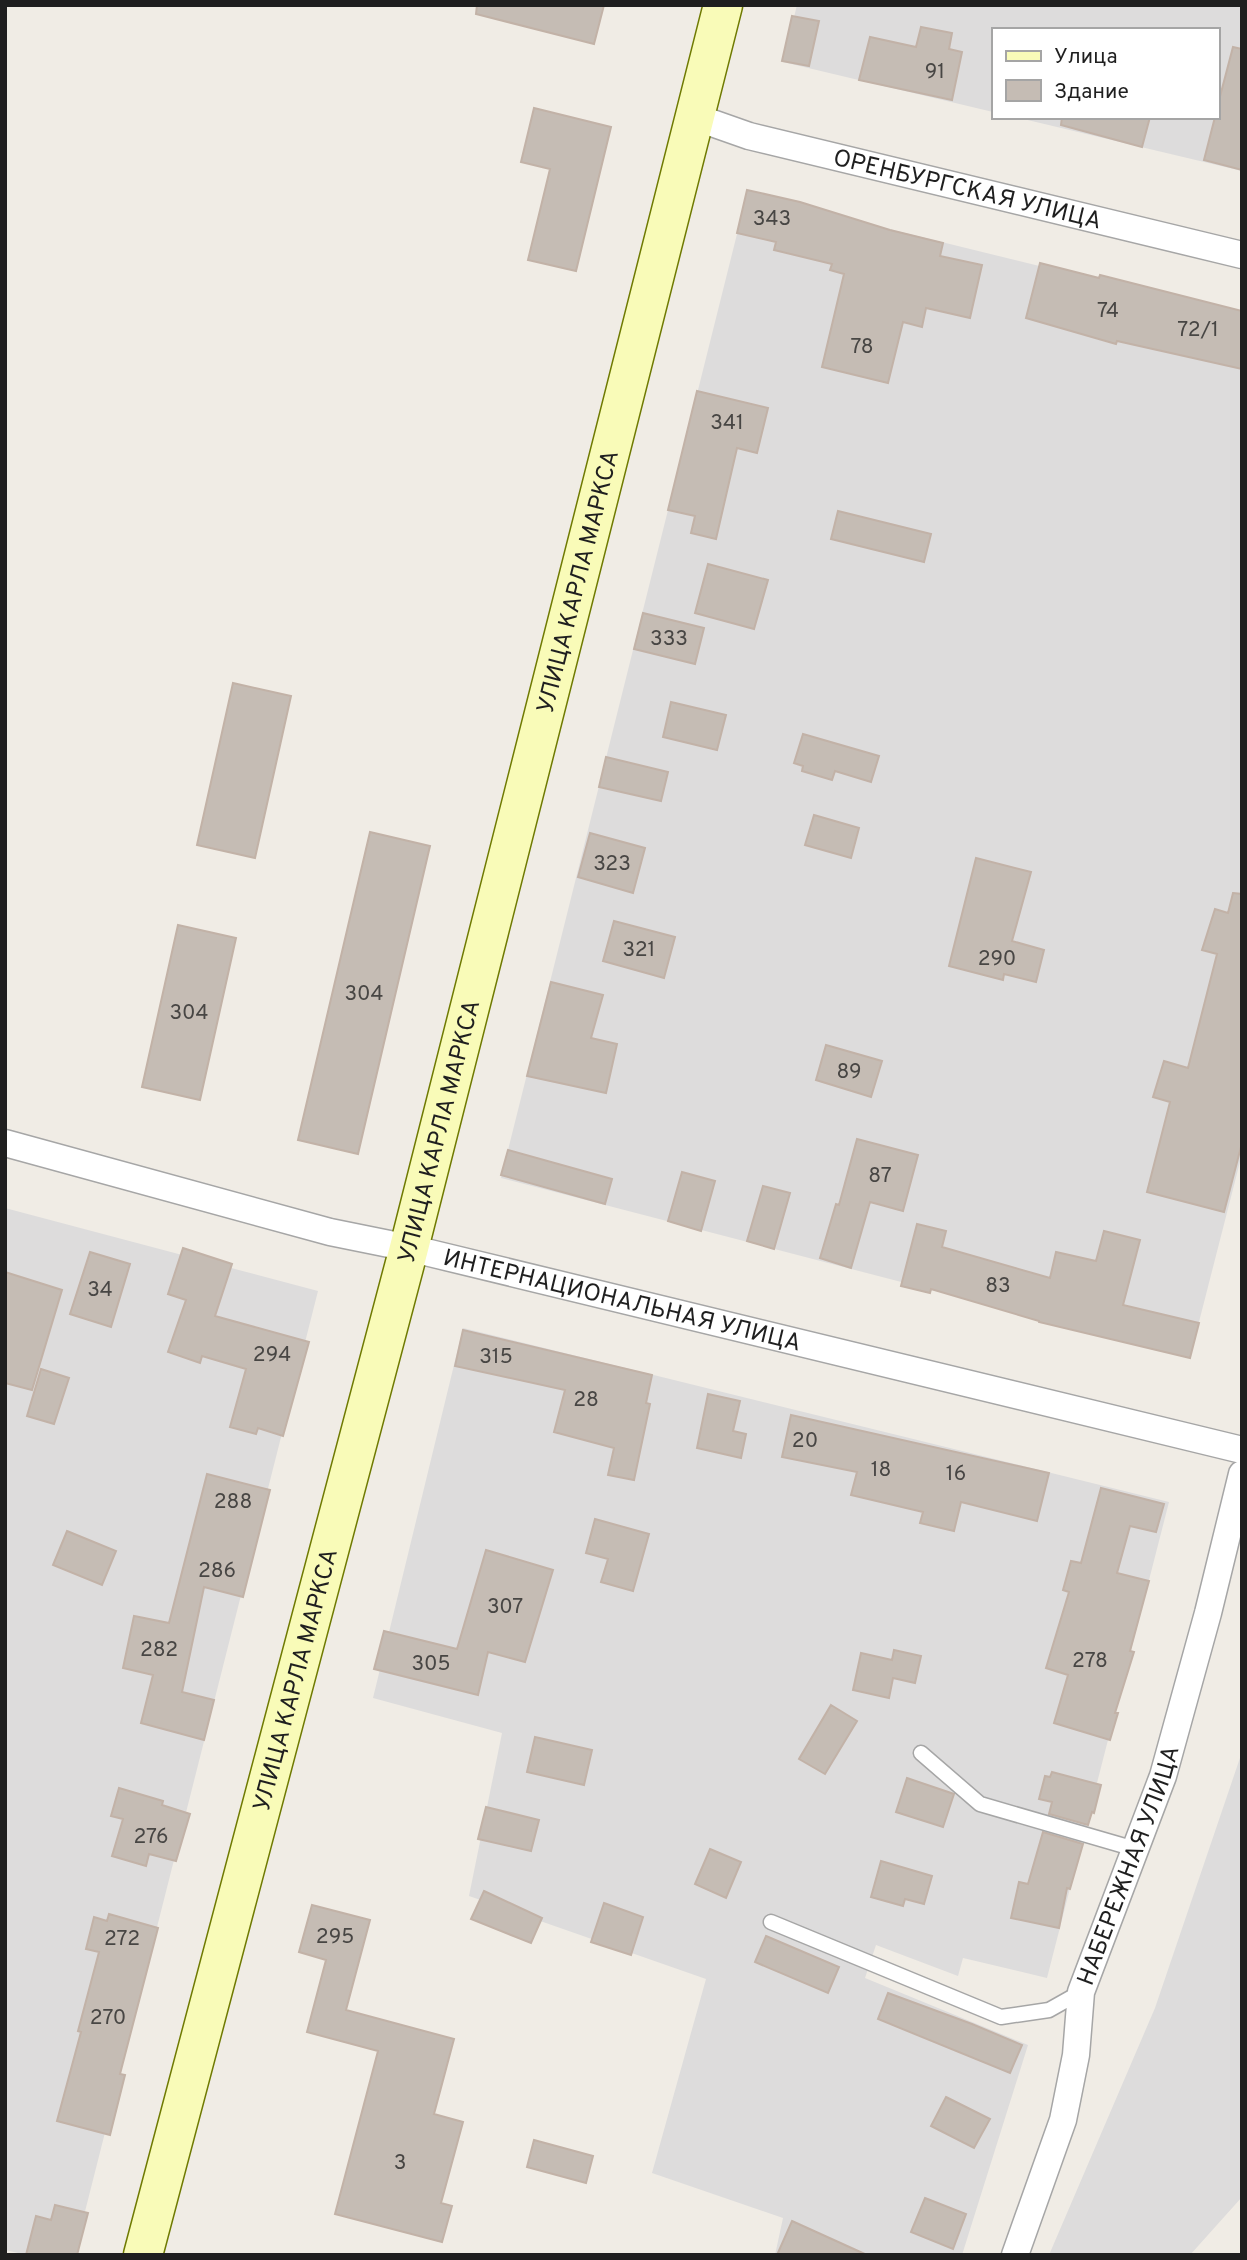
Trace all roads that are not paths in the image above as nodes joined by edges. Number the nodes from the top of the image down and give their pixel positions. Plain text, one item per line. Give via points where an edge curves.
1 (723, 5) edge
2 (695, 117) junction
3 (1242, 255) edge
4 (5, 1143) edge
5 (409, 1248) junction
6 (1242, 1450) edge
7 (1242, 1475) edge
8 (921, 1753) dead end
9 (1135, 1849) junction
10 (771, 1922) dead end
11 (1081, 1992) junction
12 (143, 2255) edge
13 (1015, 2255) edge

1 - 2 main road, УЛИЦА КАРЛА МАРКСА
2 - 3 street, ОРЕНБУРГСКАЯ УЛИЦА via 749,136
2 - 5 main road, УЛИЦА КАРЛА МАРКСА
4 - 5 street, ИНТЕРНАЦИОНАЛЬНАЯ УЛИЦА via 330,1232
5 - 6 street, ИНТЕРНАЦИОНАЛЬНАЯ УЛИЦА
5 - 12 main road, УЛИЦА КАРЛА МАРКСА
7 - 9 street, НАБЕРЕЖНАЯ УЛИЦА via 1163,1776
8 - 9 lane via 980,1804
9 - 11 street, НАБЕРЕЖНАЯ УЛИЦА
10 - 11 lane via 1001,2017 1049,2010
11 - 13 street, НАБЕРЕЖНАЯ УЛИЦА via 1076,2054 1063,2120

